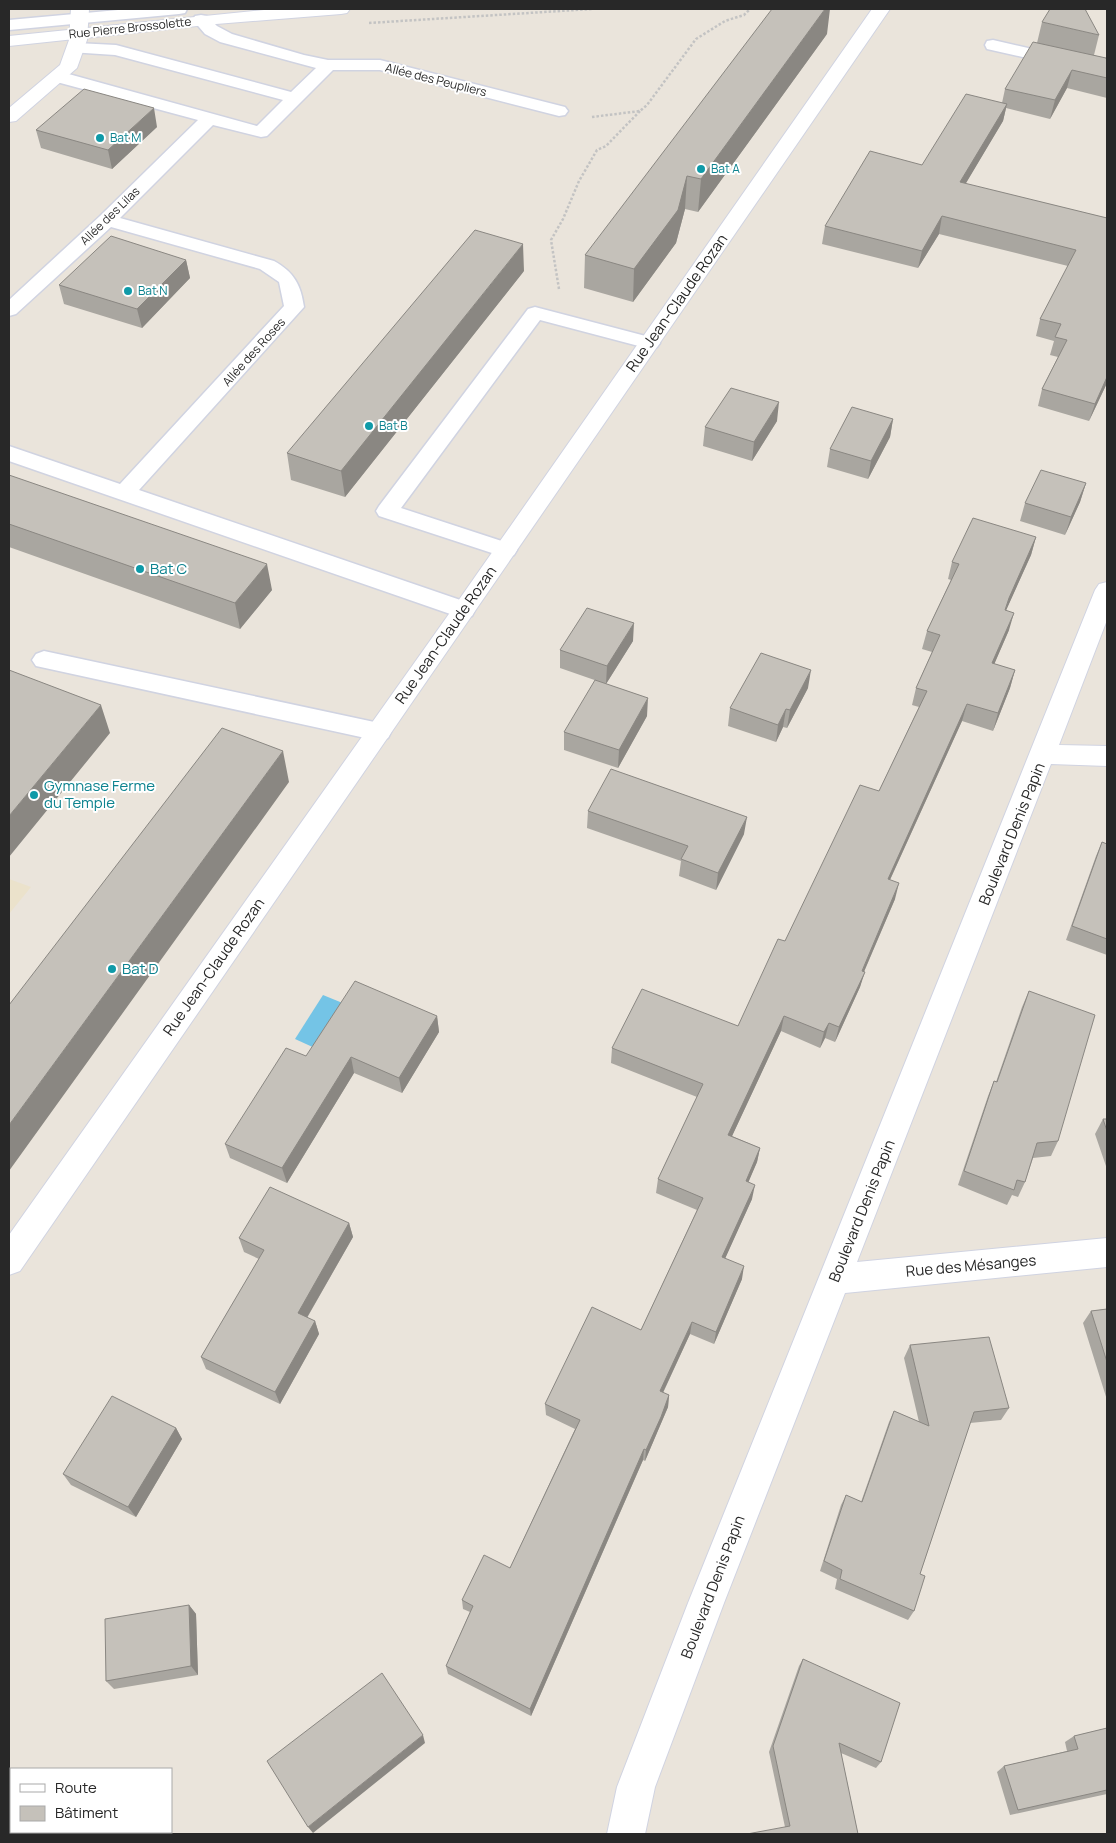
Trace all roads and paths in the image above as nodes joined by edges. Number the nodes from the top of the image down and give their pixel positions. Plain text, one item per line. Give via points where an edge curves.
1 (179, 9) edge
2 (341, 9) edge
3 (750, 9) edge
4 (881, 9) edge
5 (201, 20) junction
6 (9, 25) edge
7 (79, 27) edge
8 (9, 41) edge
9 (993, 44) dead end
10 (328, 64) junction
11 (1107, 71) edge
12 (59, 76) junction
13 (295, 98) junction
14 (640, 110) junction
15 (559, 111) joint
16 (9, 117) edge
17 (209, 119) junction
18 (107, 220) junction
19 (9, 310) edge
20 (560, 319) junction
21 (650, 343) junction
22 (9, 453) edge
23 (124, 493) junction
24 (506, 550) junction
25 (1107, 590) edge
26 (464, 610) junction
27 (44, 660) dead end
28 (379, 732) junction
29 (1044, 754) junction
30 (1107, 756) edge
31 (1107, 1253) edge
32 (9, 1260) edge
33 (834, 1279) junction
34 (626, 1834) edge

1 - 7 lane
2 - 5 street, Rue Pierre Brossolette
3 - 14 path via 696,39
4 - 21 street, Rue Jean-Claude Rozan
5 - 7 street, Rue Pierre Brossolette via 115,31
5 - 10 lane, Allée des Peupliers via 226,38 302,60
6 - 7 lane
7 - 8 street, Rue Pierre Brossolette
7 - 12 street via 68,68
7 - 13 lane via 116,50
9 - 11 lane
10 - 13 lane
10 - 15 lane, Allée des Peupliers via 380,65
12 - 16 street
12 - 17 lane
13 - 17 lane via 261,132
14 - 15 path via 585,117
14 - 20 path via 606,146 597,150 551,240
17 - 18 lane, Allée des Lilas
18 - 19 lane, Allée des Lilas
18 - 23 lane, Allée des Roses via 267,265 282,273 293,288 294,307
20 - 21 lane
20 - 24 lane via 535,313 387,511
21 - 24 street, Rue Jean-Claude Rozan
22 - 23 lane
23 - 26 lane
24 - 26 street, Rue Jean-Claude Rozan
25 - 29 street, Boulevard Denis Papin
26 - 28 street, Rue Jean-Claude Rozan
27 - 28 lane
28 - 32 street, Rue Jean-Claude Rozan
29 - 30 street
29 - 33 street, Boulevard Denis Papin
31 - 33 street, Rue des Mésanges
33 - 34 street, Boulevard Denis Papin via 636,1787

